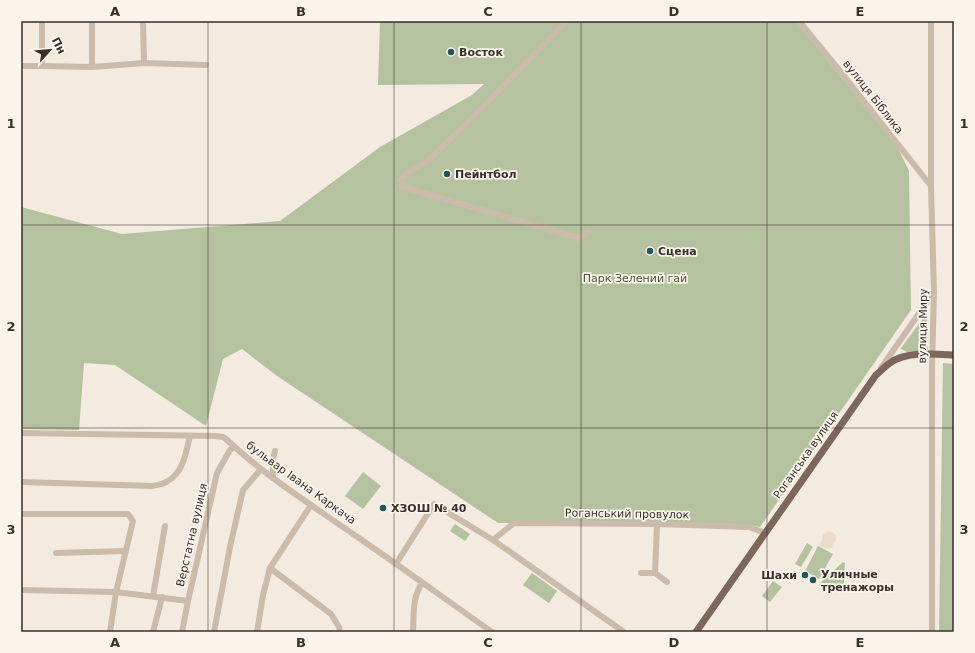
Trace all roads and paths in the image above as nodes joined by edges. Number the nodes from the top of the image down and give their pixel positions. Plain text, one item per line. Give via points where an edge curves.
1 (42, 21) edge
2 (92, 21) edge
3 (144, 21) edge
4 (567, 21) edge
5 (799, 21) edge
6 (931, 21) edge
7 (144, 63) junction
8 (206, 65) dead end
9 (21, 66) edge
10 (42, 66) junction
11 (92, 67) junction
12 (931, 186) junction
13 (589, 232) dead end
14 (934, 292) junction
15 (932, 354) junction
16 (954, 355) edge
17 (876, 375) junction
18 (21, 433) edge
19 (190, 436) junction
20 (234, 447) junction
21 (275, 451) dead end
22 (261, 469) junction
23 (273, 478) junction
24 (21, 482) edge
25 (311, 505) junction
26 (21, 514) edge
27 (657, 524) junction
28 (165, 526) dead end
29 (765, 533) junction
30 (492, 540) junction
31 (125, 551) junction
32 (56, 553) dead end
33 (396, 564) junction
34 (270, 568) junction
35 (641, 573) dead end
36 (655, 573) junction
37 (667, 582) dead end
38 (422, 583) junction
39 (21, 590) edge
40 (116, 592) junction
41 (153, 596) junction
42 (162, 597) junction
43 (188, 601) junction
44 (110, 632) edge
45 (153, 632) edge
46 (182, 632) edge
47 (214, 632) edge
48 (256, 632) edge
49 (340, 632) edge
50 (413, 632) edge
51 (492, 632) edge
52 (624, 632) edge
53 (696, 632) edge
54 (932, 632) edge

1 - 10 street
2 - 11 street
3 - 7 street
4 - 13 street via 428,161 405,174 400,180 403,186 578,238
5 - 12 street, вулиця Біблика
6 - 12 street, вулиця Миру
7 - 8 street
7 - 11 street
9 - 10 street
10 - 11 street
12 - 14 street, вулиця Миру
14 - 15 street, вулиця Миру
14 - 17 street, Роганська вулиця
15 - 16 main road
15 - 17 main road via 899,358 890,362
15 - 54 street, вулиця Миру
17 - 29 main road, Роганська вулиця
18 - 19 street, бульвар Івана Каркача
19 - 20 street, бульвар Івана Каркача via 223,437
19 - 24 street via 183,463 176,474 168,481 153,486
20 - 22 street, бульвар Івана Каркача
20 - 43 street, Верстатна вулиця via 217,473
21 - 23 street
22 - 23 street, бульвар Івана Каркача
22 - 47 street via 243,490
23 - 25 street, бульвар Івана Каркача
25 - 33 street, бульвар Івана Каркача
25 - 34 street
26 - 31 street via 128,514 132,522
27 - 29 street, Роганський провулок via 749,527
27 - 30 street, Роганський провулок via 514,524
27 - 36 street
28 - 41 street
29 - 53 main road, Роганська вулиця
30 - 33 street via 434,504
30 - 52 street
31 - 32 street
31 - 40 street
33 - 38 street, бульвар Івана Каркача
34 - 48 street
34 - 49 street via 331,614
35 - 36 street
36 - 37 street
38 - 50 street via 415,601
38 - 51 street, бульвар Івана Каркача
39 - 40 street
40 - 41 street
40 - 44 street
41 - 42 street
42 - 43 street
42 - 45 street
43 - 46 street, Верстатна вулиця

